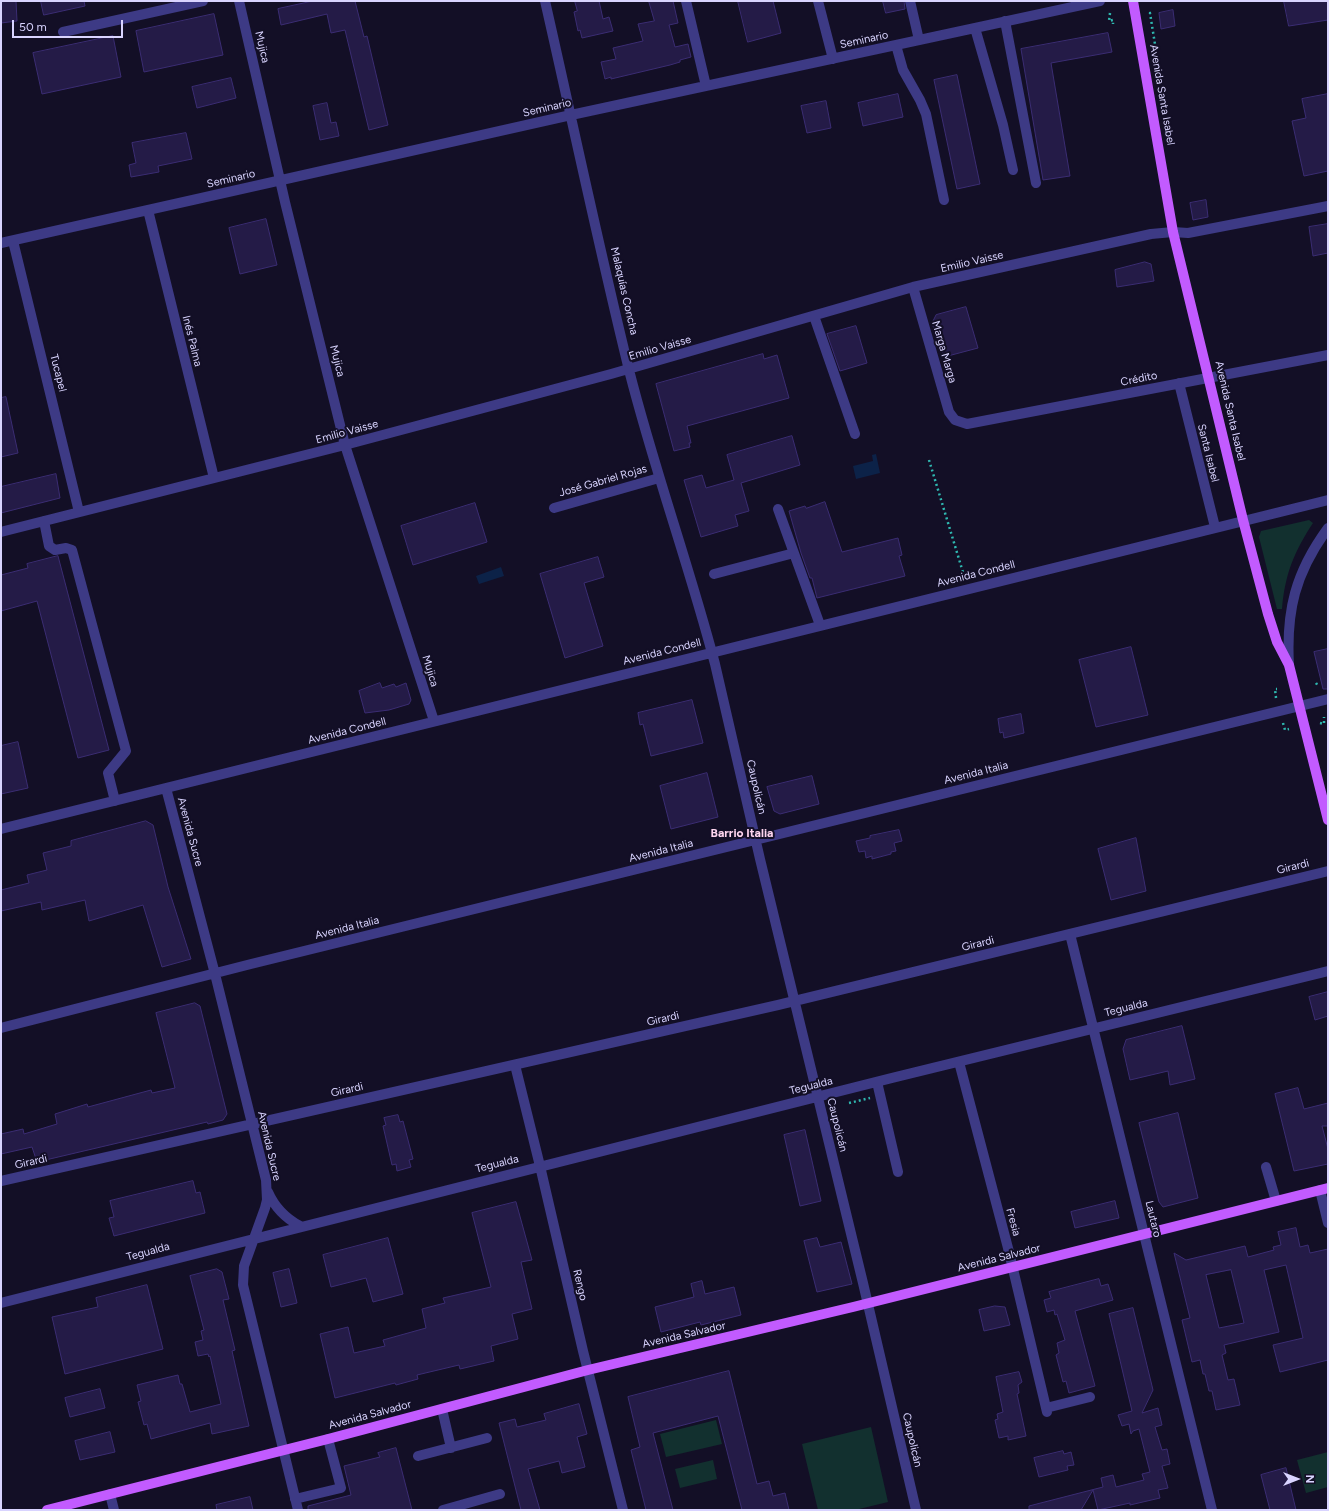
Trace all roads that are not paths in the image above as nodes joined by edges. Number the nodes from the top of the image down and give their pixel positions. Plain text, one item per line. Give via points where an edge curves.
1 (204, 1) edge
2 (239, 1) edge
3 (545, 1) edge
4 (686, 1) edge
5 (818, 1) edge
6 (910, 1) edge
7 (1100, 1) edge
8 (1133, 1) edge
9 (1005, 22) junction
10 (975, 28) junction
11 (63, 32) dead end
12 (919, 40) junction
13 (896, 45) junction
14 (833, 58) junction
15 (706, 86) junction
16 (571, 115) junction
17 (1013, 170) dead end
18 (280, 180) junction
19 (1036, 183) dead end
20 (944, 200) dead end
21 (1328, 206) edge
22 (148, 210) junction
23 (1174, 232) junction
24 (13, 241) junction
25 (1, 243) edge
26 (912, 287) junction
27 (814, 316) junction
28 (1328, 355) edge
29 (629, 369) junction
30 (1210, 378) junction
31 (1179, 383) junction
32 (956, 420) joint
33 (855, 434) dead end
34 (345, 445) junction
35 (214, 478) junction
36 (659, 478) junction
37 (1328, 500) edge
38 (554, 508) dead end
39 (778, 509) dead end
40 (79, 512) junction
41 (1243, 520) junction
42 (44, 521) junction
43 (1215, 528) junction
44 (1328, 528) edge
45 (1, 532) edge
46 (794, 553) junction
47 (714, 574) dead end
48 (820, 625) junction
49 (712, 652) junction
50 (1289, 665) junction
51 (1328, 699) edge
52 (1299, 707) junction
53 (434, 721) junction
54 (166, 788) junction
55 (115, 801) junction
56 (1328, 820) edge
57 (1, 829) edge
58 (756, 840) junction
59 (1328, 871) edge
60 (1070, 934) junction
61 (1328, 971) edge
62 (215, 974) junction
63 (795, 1001) junction
64 (1, 1028) edge
65 (1094, 1029) junction
66 (959, 1062) junction
67 (515, 1065) junction
68 (877, 1082) junction
69 (818, 1097) junction
70 (252, 1124) junction
71 (540, 1166) junction
72 (1266, 1167) dead end
73 (898, 1172) dead end
74 (1, 1181) edge
75 (1324, 1189) edge
76 (267, 1190) junction
77 (1276, 1201) junction
78 (1328, 1223) edge
79 (300, 1226) junction
80 (1145, 1234) junction
81 (254, 1237) junction
82 (1012, 1267) junction
83 (1, 1303) edge
84 (868, 1303) junction
85 (588, 1370) junction
86 (1090, 1397) dead end
87 (442, 1409) junction
88 (487, 1438) dead end
89 (328, 1439) junction
90 (451, 1448) junction
91 (283, 1451) junction
92 (418, 1456) dead end
93 (110, 1494) junction
94 (500, 1494) dead end
95 (295, 1499) junction
96 (47, 1510) edge
97 (114, 1510) edge
98 (298, 1510) edge
99 (443, 1510) edge
100 (623, 1510) edge
101 (916, 1510) edge
102 (1212, 1510) edge

1 - 11 street
2 - 18 street, Mujica
3 - 16 street, Malaquías Concha
4 - 15 street
5 - 14 street
6 - 12 street
7 - 9 street, Seminario
8 - 23 main road, Avenida Santa Isabel
9 - 10 street, Seminario
9 - 19 street
10 - 12 street, Seminario
10 - 17 street via 1003,124
12 - 13 street, Seminario
13 - 14 street, Seminario
13 - 20 street via 903,70 926,114
14 - 15 street, Seminario
15 - 16 street, Seminario
16 - 18 street, Seminario
16 - 29 street, Malaquías Concha
18 - 22 street, Seminario
18 - 34 street, Mujica
21 - 23 street, Emilio Vaisse via 1188,233
22 - 24 street, Seminario
22 - 35 street, Inés Palma
23 - 26 street, Emilio Vaisse via 1152,234
23 - 30 main road, Avenida Santa Isabel
24 - 25 street, Seminario
24 - 40 street, Tucapel
26 - 27 street, Emilio Vaisse
26 - 32 street, Marga Marga via 949,412
27 - 29 street, Emilio Vaisse
27 - 33 street
28 - 30 street, Crédito
29 - 34 street, Emilio Vaisse
29 - 36 street, Malaquías Concha
30 - 31 street, Crédito
30 - 41 main road, Avenida Santa Isabel
31 - 32 street, Crédito via 979,423 967,424
31 - 43 street, Santa Isabel
34 - 35 street, Emilio Vaisse
34 - 53 street, Mujica
35 - 40 street, Emilio Vaisse
36 - 38 street, José Gabriel Rojas
36 - 49 street, Malaquías Concha
37 - 41 street, Avenida Condell
39 - 46 street
40 - 42 street, Emilio Vaisse
41 - 43 street, Avenida Condell
41 - 50 main road, Avenida Santa Isabel via 1268,614 1277,642
42 - 45 street, Emilio Vaisse
42 - 55 street via 49,546 55,550 72,550 126,751 108,773
43 - 48 street, Avenida Condell
44 - 50 street via 1307,560 1293,600 1289,620
46 - 47 street
46 - 48 street
48 - 49 street, Avenida Condell
49 - 53 street, Avenida Condell
49 - 58 street, Caupolicán
50 - 52 main road, Avenida Santa Isabel
51 - 52 street, Avenida Italia
52 - 56 main road, Avenida Santa Isabel
52 - 58 street, Avenida Italia
53 - 54 street, Avenida Condell
54 - 55 street, Avenida Condell
54 - 62 street, Avenida Sucre
55 - 57 street, Avenida Condell
58 - 62 street, Avenida Italia
58 - 63 street, Caupolicán
59 - 60 street, Girardi
60 - 63 street, Girardi
60 - 65 street, Lautaro
61 - 65 street, Tegualda
62 - 64 street, Avenida Italia
62 - 70 street, Avenida Sucre
63 - 67 street, Girardi
63 - 69 street, Caupolicán
65 - 66 street, Tegualda
65 - 80 street, Lautaro
66 - 68 street, Tegualda
66 - 82 street, Fresia
67 - 70 street, Girardi
67 - 71 street, Rengo
68 - 69 street, Tegualda
68 - 73 street
69 - 71 street, Tegualda
69 - 84 street, Caupolicán
70 - 74 street, Girardi
70 - 76 street, Avenida Sucre
71 - 79 street, Tegualda
71 - 85 street, Rengo
72 - 77 street
75 - 77 main road, Avenida Salvador
75 - 78 street
76 - 79 street via 280,1212
76 - 81 street, Avenida Sucre via 265,1208
77 - 80 main road, Avenida Salvador
79 - 81 street, Tegualda
80 - 82 main road, Avenida Salvador
80 - 102 street, Lautaro
81 - 83 street, Tegualda
81 - 91 street, Avenida Sucre via 244,1266 243,1285
82 - 84 main road, Avenida Salvador
82 - 86 street, Fresia via 1046,1410
84 - 85 main road, Avenida Salvador
84 - 101 street, Caupolicán
85 - 87 main road, Avenida Salvador
85 - 100 street, Rengo
87 - 89 main road, Avenida Salvador
87 - 90 street
88 - 90 street
89 - 91 main road, Avenida Salvador
89 - 95 street via 341,1488
90 - 92 street
91 - 93 main road, Avenida Salvador
91 - 95 street, Avenida Sucre
93 - 96 main road, Avenida Salvador
93 - 97 street
94 - 99 street
95 - 98 street, Avenida Sucre

